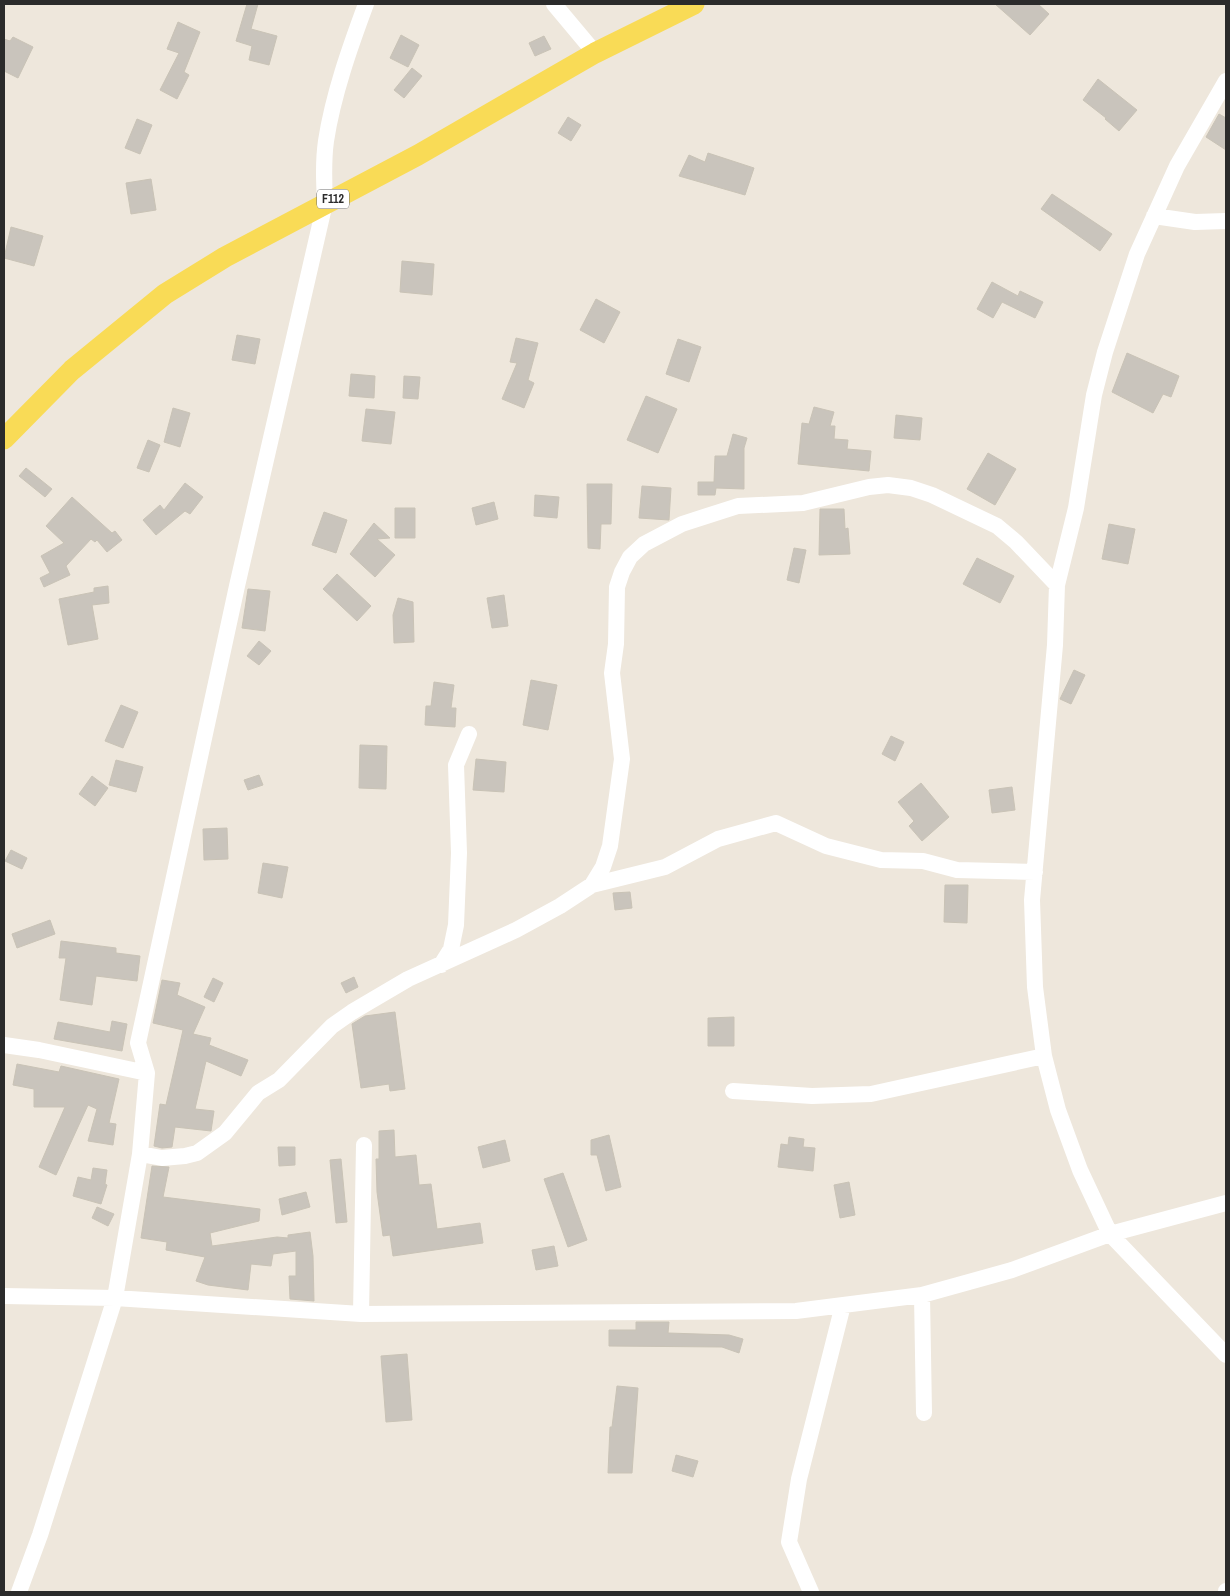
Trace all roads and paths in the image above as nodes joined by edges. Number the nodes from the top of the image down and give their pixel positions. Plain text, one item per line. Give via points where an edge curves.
1 (366, 4) edge
2 (554, 4) edge
3 (694, 4) edge
4 (596, 53) junction
5 (1226, 82) edge
6 (325, 203) junction
7 (1154, 216) junction
8 (1226, 221) edge
9 (4, 439) edge
10 (1057, 585) junction
11 (469, 734) dead end
12 (1034, 872) junction
13 (592, 885) junction
14 (441, 965) junction
15 (4, 1045) edge
16 (1044, 1056) junction
17 (147, 1073) junction
18 (733, 1090) dead end
19 (364, 1145) dead end
20 (140, 1154) junction
21 (1226, 1203) edge
22 (1110, 1234) junction
23 (922, 1295) junction
24 (4, 1296) edge
25 (115, 1298) junction
26 (843, 1305) junction
27 (361, 1314) junction
28 (1226, 1355) edge
29 (924, 1414) dead end
30 (19, 1592) edge
31 (811, 1592) edge

1 - 6 street via 326,141
2 - 4 street
3 - 4 main road, F112
4 - 6 main road, F112 via 418,155
5 - 7 street via 1177,166
6 - 9 main road, F112 via 165,294 72,370
6 - 17 street via 237,586 138,1043
7 - 8 street via 1195,222
7 - 10 street via 1137,254 1105,352 1086,437 1076,508
10 - 12 street via 1055,645
10 - 13 street via 997,526 932,495 888,485 803,503 738,506 682,524 644,544 630,557 617,587 612,674 622,759 610,846
11 - 14 street via 456,765 459,853 456,925 451,949
12 - 13 street via 957,870 923,861 881,860 826,846 776,823 718,839 665,867
12 - 16 street via 1035,987
13 - 14 street via 516,930
14 - 20 street via 381,993 332,1026 279,1080 258,1093 225,1133 197,1153 162,1158
15 - 17 street
16 - 18 street via 870,1094 812,1096
16 - 22 street via 1058,1110
17 - 20 street
19 - 27 street
20 - 25 street
21 - 22 street
22 - 23 street via 1012,1270
22 - 28 street
23 - 26 street
23 - 29 street
24 - 25 street
25 - 27 street
25 - 30 street
26 - 27 street via 777,1311
26 - 31 street via 799,1479 789,1542

